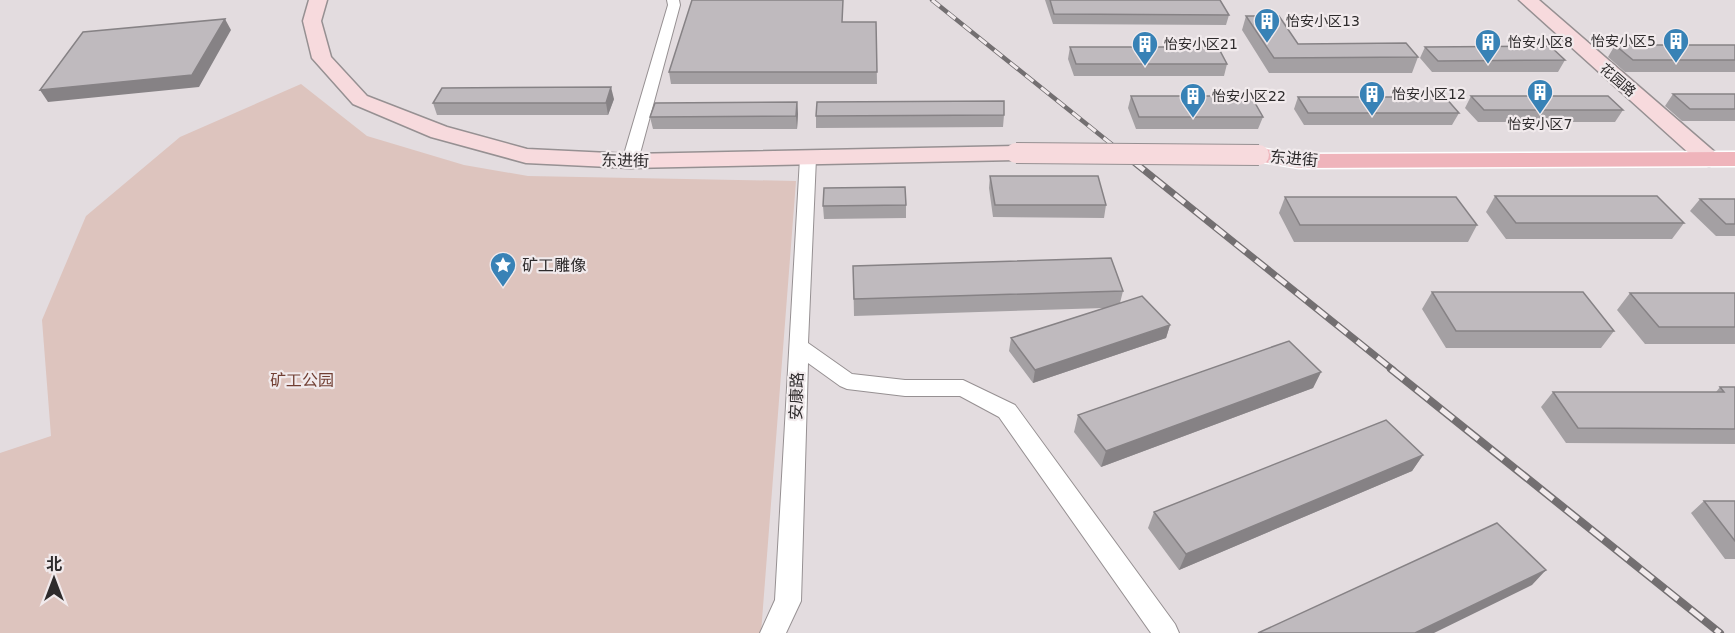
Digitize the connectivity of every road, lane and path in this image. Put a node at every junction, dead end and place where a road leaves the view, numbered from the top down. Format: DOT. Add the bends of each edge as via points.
graph roads {
  1 [pos="318,0"];
  2 [pos="673,0"];
  3 [pos="1527,0"];
  4 [pos="1735,146"];
  5 [pos="1702,153"];
  6 [pos="1259,154"];
  7 [pos="808,158"];
  8 [pos="1735,159"];
  9 [pos="630,161"];
  10 [pos="798,346"];
  11 [pos="772,632"];
  12 [pos="1166,633"];
  1 -- 9 [label="main road, 东进街" via="312,21 322,58 360,100 439,132 526,156"];
  2 -- 9 [label="street"];
  3 -- 5 [label="main road, 花园路"];
  4 -- 5 [label="main road, 东进街"];
  5 -- 6 [label="main road, 东进街" via="1299,161"];
  5 -- 8 [label="main road, 东进街"];
  6 -- 7 [label="main road, 东进街, bridge" via="1016,153"];
  7 -- 9 [label="main road, 东进街"];
  7 -- 10 [label="street, 安康路"];
  10 -- 11 [label="street, 安康路" via="788,601"];
  10 -- 12 [label="street" via="847,381 905,388 963,388 1007,411"];
}
